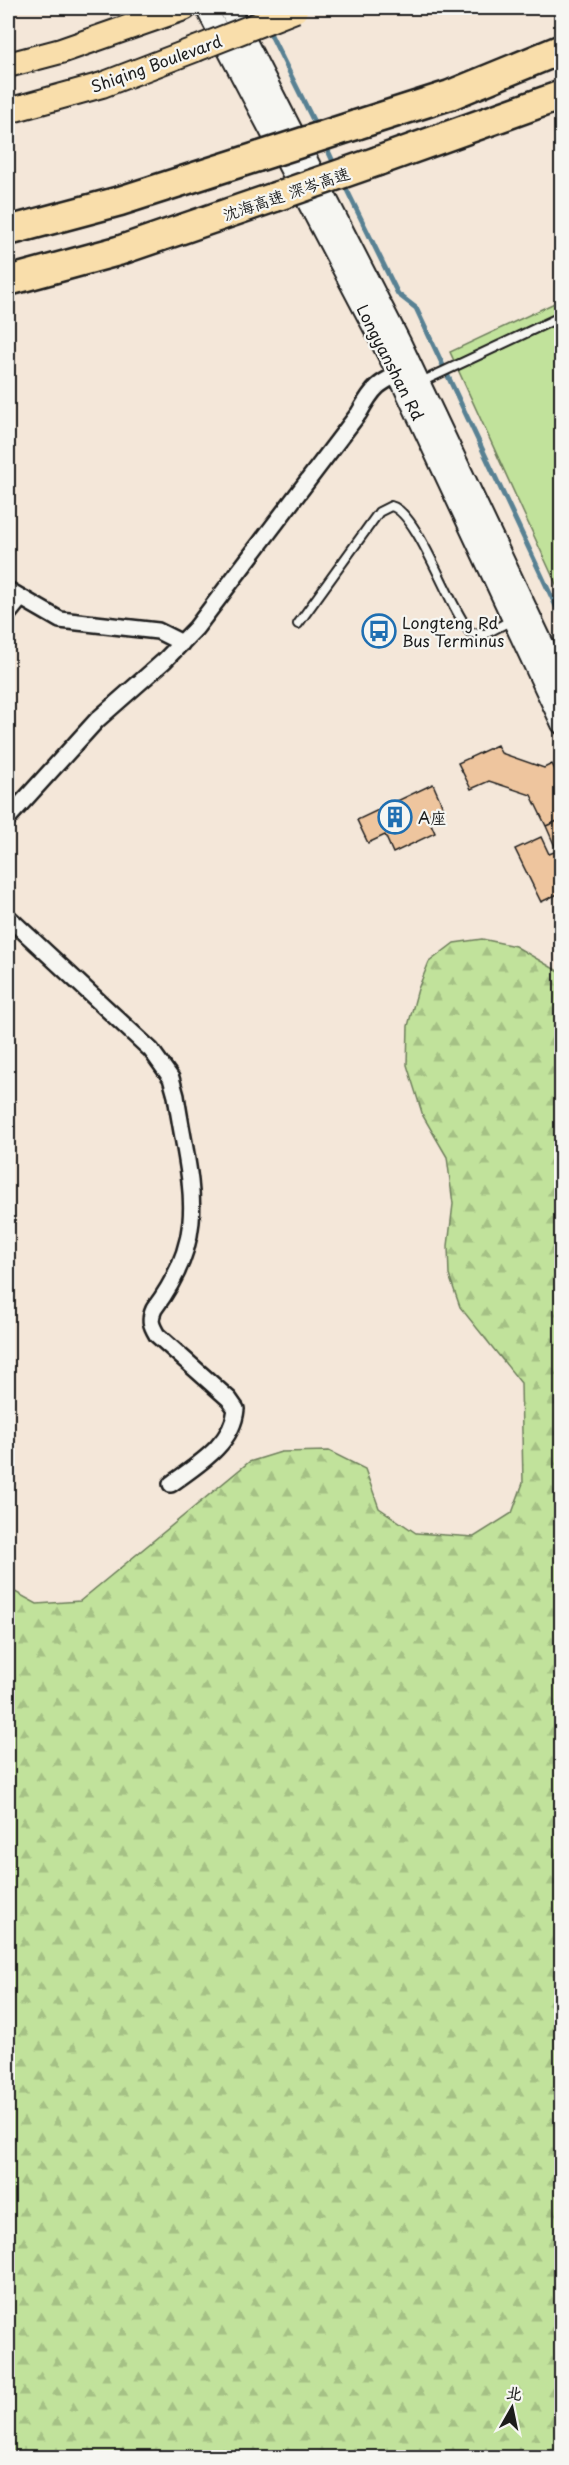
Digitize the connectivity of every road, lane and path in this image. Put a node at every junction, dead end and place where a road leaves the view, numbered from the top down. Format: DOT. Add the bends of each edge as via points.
graph roads {
  1 [pos="206,8"];
  2 [pos="229,8"];
  3 [pos="180,9"];
  4 [pos="298,9"];
  5 [pos="561,49"];
  6 [pos="8,65"];
  7 [pos="561,96"];
  8 [pos="8,111"];
  9 [pos="8,231"];
  10 [pos="8,281"];
  11 [pos="561,316"];
  12 [pos="409,378"];
  13 [pos="8,590"];
  14 [pos="21,598"];
  15 [pos="8,614"];
  16 [pos="520,615"];
  17 [pos="298,624"];
  18 [pos="182,643"];
  19 [pos="557,682"];
  20 [pos="561,724"];
  21 [pos="8,818"];
  22 [pos="8,917"];
  23 [pos="171,1484"];
  1 -- 12 [label="street, Longyanshan Rd"];
  2 -- 12 [label="street, Longyanshan Rd"];
  3 -- 6 [label="main road" via="62,51"];
  4 -- 8 [label="main road, Shiqing Boulevard, bridge" via="102,85"];
  5 -- 9 [label="highway, bridge" via="450,95 120,201"];
  7 -- 10 [label="highway, 沈海高速 深岑高速, bridge" via="118,251"];
  11 -- 12 [label="lane" via="441,374"];
  12 -- 16 [label="street, Longyanshan Rd"];
  12 -- 18 [label="street" via="372,389 352,423"];
  13 -- 14 [label="street"];
  14 -- 15 [label="street"];
  14 -- 18 [label="street" via="60,620 158,631"];
  16 -- 17 [label="lane" via="485,634 471,633 465,628 434,564 404,515 391,506 379,512"];
  16 -- 19 [label="street, Longyanshan Rd"];
  18 -- 21 [label="street" via="97,720"];
  19 -- 20 [label="street, Longyanshan Rd"];
  22 -- 23 [label="street" via="151,1050 171,1078 192,1225 183,1262 154,1309 151,1325 236,1409 230,1431 219,1445"];
}
